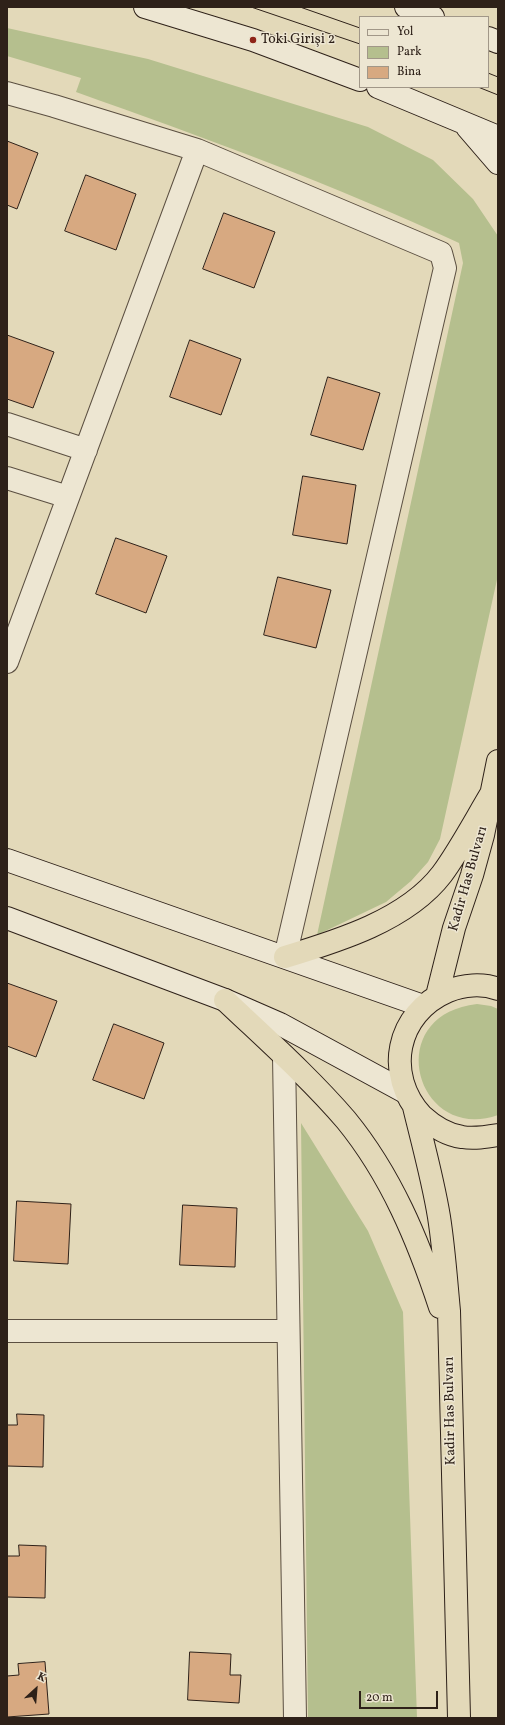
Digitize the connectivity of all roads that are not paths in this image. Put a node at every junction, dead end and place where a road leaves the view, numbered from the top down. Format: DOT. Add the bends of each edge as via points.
graph roads {
  1 [pos="145,7"];
  2 [pos="406,7"];
  3 [pos="429,16"];
  4 [pos="359,80"];
  5 [pos="380,88"];
  6 [pos="7,93"];
  7 [pos="464,124"];
  8 [pos="498,137"];
  9 [pos="198,150"];
  10 [pos="498,163"];
  11 [pos="7,424"];
  12 [pos="86,450"];
  13 [pos="7,478"];
  14 [pos="68,497"];
  15 [pos="7,662"];
  16 [pos="498,761"];
  17 [pos="492,794"];
  18 [pos="7,860"];
  19 [pos="7,918"];
  20 [pos="285,957"];
  21 [pos="498,989"];
  22 [pos="225,1000"];
  23 [pos="430,1001"];
  24 [pos="284,1056"];
  25 [pos="410,1100"];
  26 [pos="498,1135"];
  27 [pos="288,1330"];
  28 [pos="7,1331"];
  29 [pos="450,1345"];
  30 [pos="295,1718"];
  31 [pos="459,1718"];
  1 -- 4 [label="street" via="254,40"];
  2 -- 3 [label="street"];
  5 -- 7 [label="street"];
  6 -- 9 [label="street"];
  7 -- 8 [label="street"];
  7 -- 10 [label="street"];
  9 -- 12 [label="street"];
  9 -- 20 [label="street" via="442,253 445,268"];
  11 -- 12 [label="street"];
  12 -- 14 [label="street"];
  13 -- 14 [label="street"];
  14 -- 15 [label="street"];
  16 -- 17 [label="highway, Kadir Has Bulvarı"];
  17 -- 20 [label="highway" via="441,875 422,894 400,910 360,932"];
  17 -- 23 [label="highway, Kadir Has Bulvarı" via="472,875"];
  18 -- 20 [label="street"];
  19 -- 22 [label="street"];
  20 -- 23 [label="street"];
  21 -- 23 [label="highway" via="474,985 454,988"];
  22 -- 24 [label="highway"];
  22 -- 25 [label="street" via="280,1024"];
  23 -- 25 [label="highway, Kadir Has Bulvarı" via="411,1020 403,1037 399,1055 400,1074"];
  24 -- 27 [label="street"];
  24 -- 29 [label="highway" via="346,1121 386,1179 403,1210 424,1259"];
  25 -- 26 [label="highway" via="427,1121 443,1131 480,1138"];
  25 -- 29 [label="highway, Kadir Has Bulvarı" via="430,1172 439,1217 446,1269"];
  27 -- 28 [label="street"];
  27 -- 30 [label="street"];
  29 -- 31 [label="highway, Kadir Has Bulvarı"];
}
